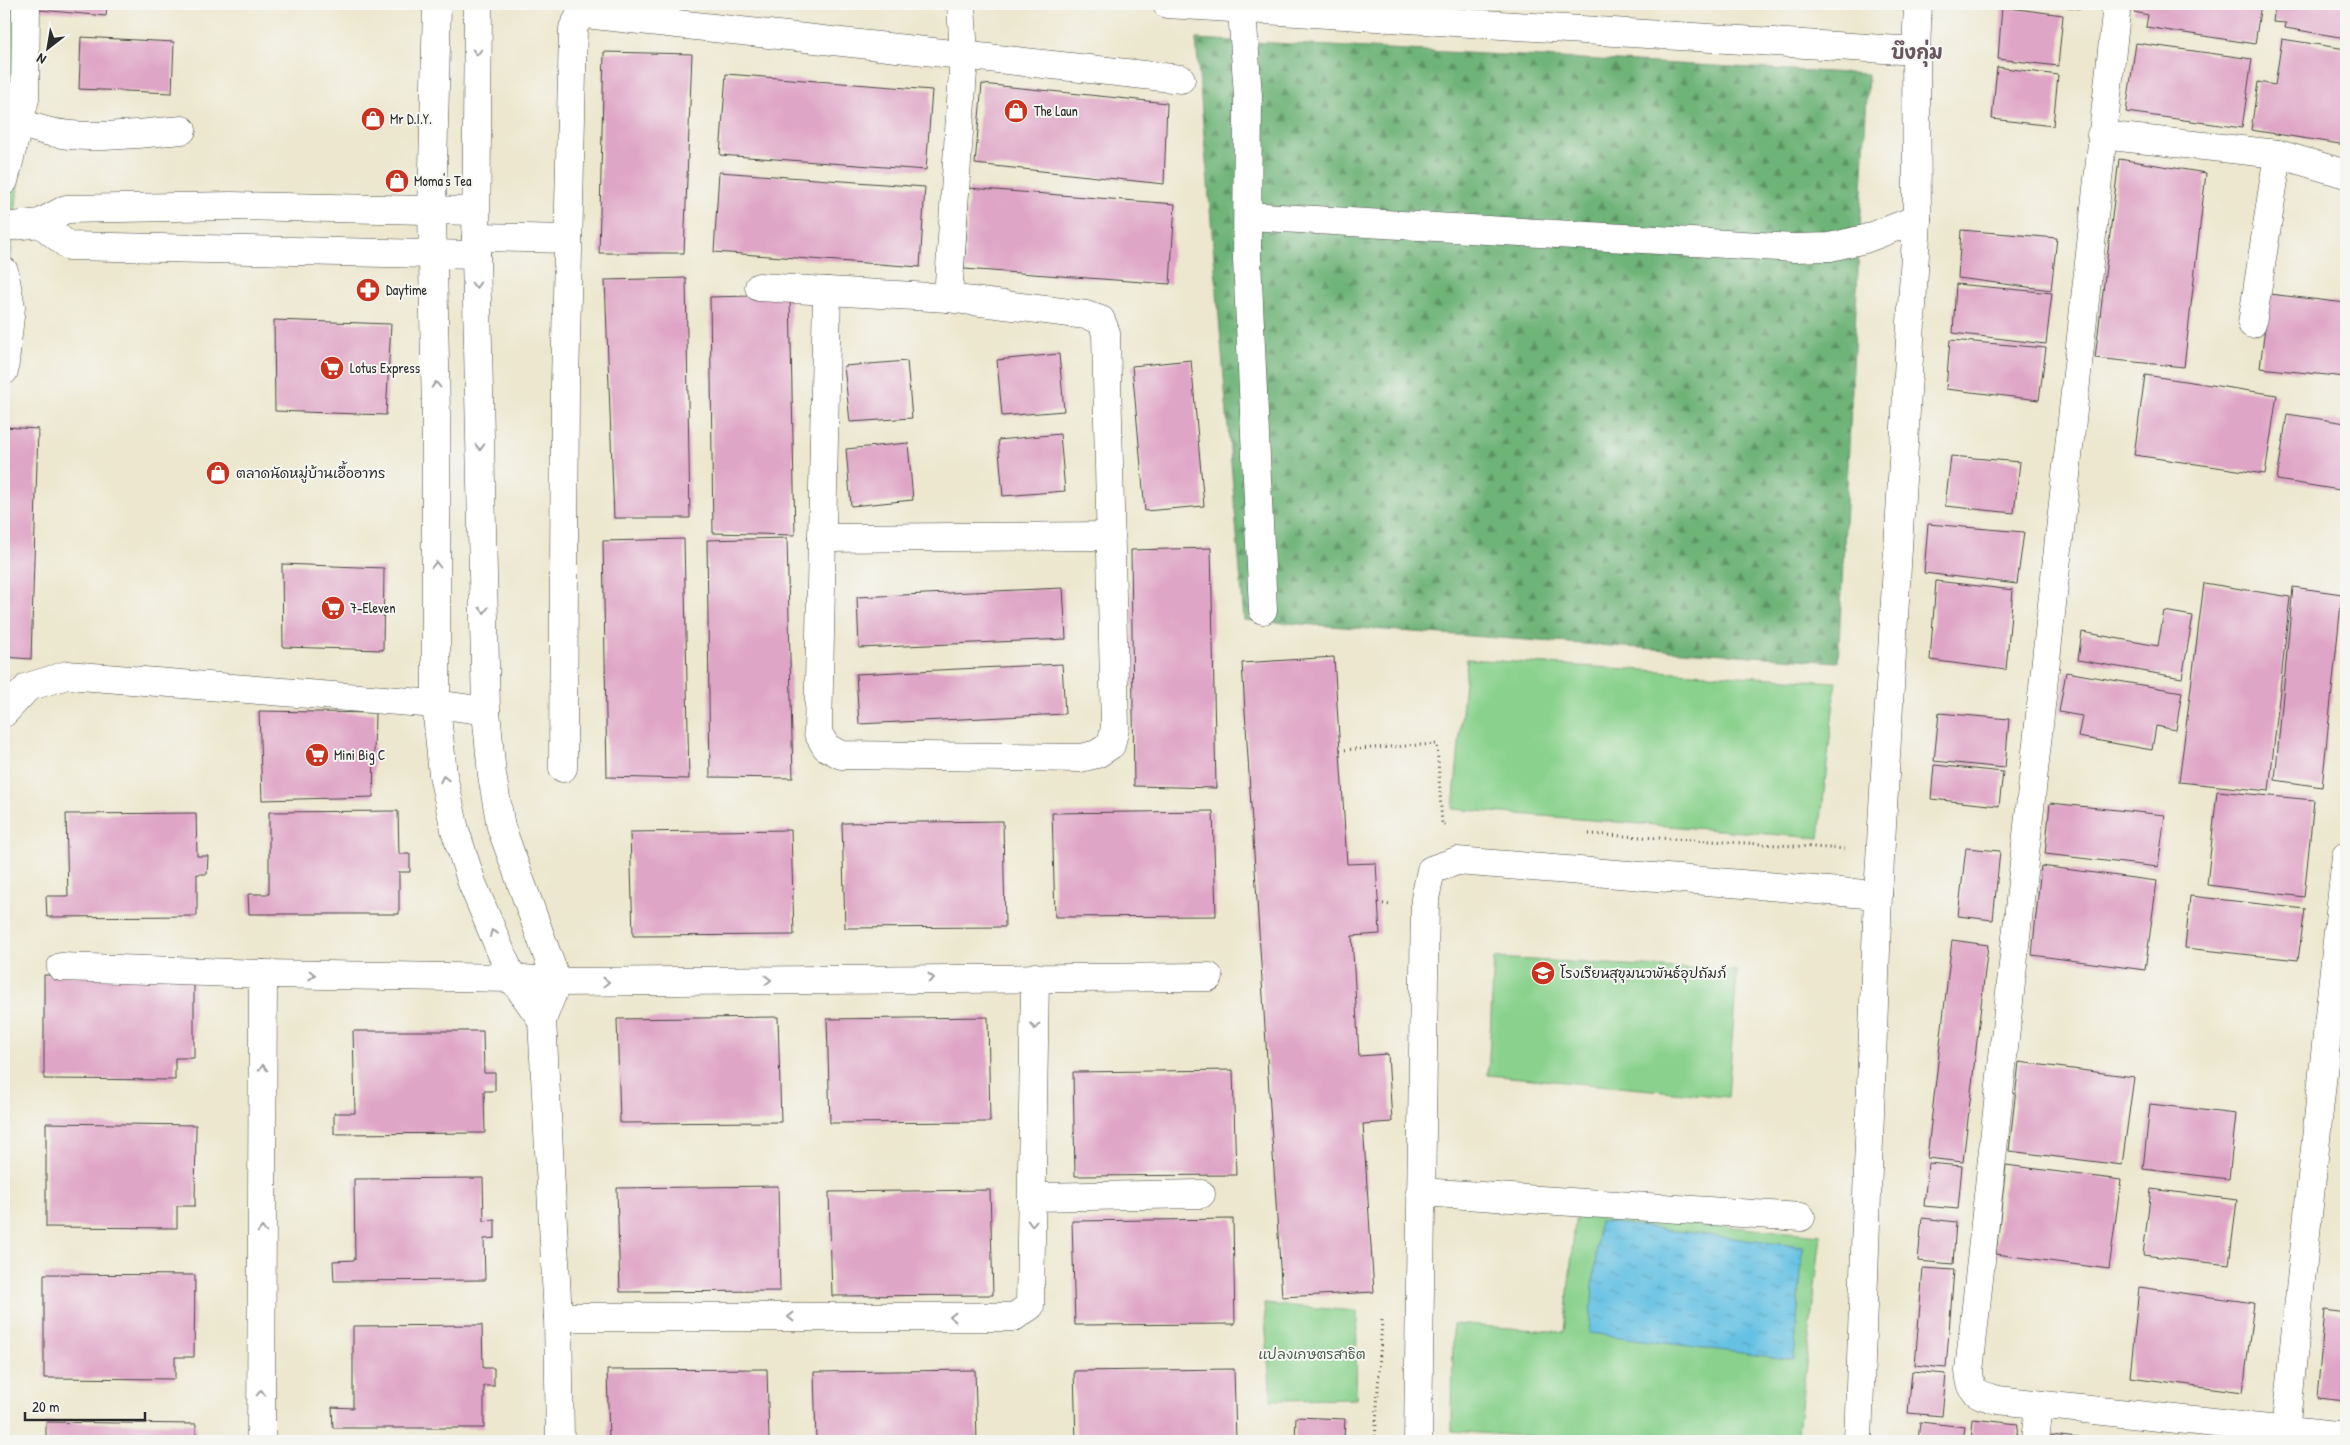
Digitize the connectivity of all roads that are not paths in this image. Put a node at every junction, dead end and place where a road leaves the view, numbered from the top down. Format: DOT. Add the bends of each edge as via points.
graph roads {
  1 [pos="26,4"];
  2 [pos="438,4"];
  3 [pos="478,4"];
  4 [pos="961,4"];
  5 [pos="1168,4"];
  6 [pos="1918,4"];
  7 [pos="2117,4"];
  8 [pos="1242,10"];
  9 [pos="1916,51"];
  10 [pos="964,56"];
  11 [pos="1181,79"];
  12 [pos="20,122"];
  13 [pos="182,130"];
  14 [pos="2101,135"];
  15 [pos="2278,154"];
  16 [pos="2346,174"];
  17 [pos="4,181"];
  18 [pos="231,206"];
  19 [pos="432,210"];
  20 [pos="1248,216"];
  21 [pos="1917,219"];
  22 [pos="40,223"];
  23 [pos="4,227"];
  24 [pos="475,234"];
  25 [pos="568,238"];
  26 [pos="228,248"];
  27 [pos="434,254"];
  28 [pos="4,271"];
  29 [pos="759,287"];
  30 [pos="827,291"];
  31 [pos="948,298"];
  32 [pos="2252,324"];
  33 [pos="4,362"];
  34 [pos="436,414"];
  35 [pos="479,414"];
  36 [pos="1111,536"];
  37 [pos="822,538"];
  38 [pos="1263,610"];
  39 [pos="436,704"];
  40 [pos="486,711"];
  41 [pos="4,713"];
  42 [pos="563,768"];
  43 [pos="2346,856"];
  44 [pos="1878,895"];
  45 [pos="61,967"];
  46 [pos="263,974"];
  47 [pos="1035,977"];
  48 [pos="1209,977"];
  49 [pos="512,978"];
  50 [pos="557,982"];
  51 [pos="542,1020"];
  52 [pos="1420,1192"];
  53 [pos="1201,1194"];
  54 [pos="1032,1197"];
  55 [pos="1801,1217"];
  56 [pos="558,1317"];
  57 [pos="2039,1405"];
  58 [pos="2284,1436"];
  59 [pos="2346,1437"];
  60 [pos="261,1441"];
  61 [pos="560,1441"];
  62 [pos="1418,1441"];
  63 [pos="1858,1441"];
  64 [pos="2035,1441"];
  1 -- 12 [label="street" via="24,99"];
  2 -- 19 [label="street"];
  3 -- 24 [label="street, one-way"];
  4 -- 10 [label="street"];
  5 -- 8 [label="street"];
  6 -- 9 [label="street"];
  7 -- 14 [label="street"];
  8 -- 9 [label="street"];
  8 -- 20 [label="street" via="1248,96"];
  9 -- 21 [label="street"];
  10 -- 11 [label="street"];
  10 -- 25 [label="street" via="585,14 573,28"];
  10 -- 31 [label="street"];
  12 -- 13 [label="street" via="60,134 107,136"];
  12 -- 17 [label="street"];
  14 -- 15 [label="street"];
  14 -- 57 [label="street" via="1969,1371 1970,1386 1976,1394"];
  15 -- 16 [label="street"];
  15 -- 32 [label="street"];
  18 -- 19 [label="street"];
  18 -- 22 [label="street" via="66,209"];
  18 -- 26 [label="street"];
  19 -- 24 [label="street"];
  19 -- 27 [label="street"];
  20 -- 21 [label="street" via="1794,248 1830,247 1865,240"];
  20 -- 38 [label="street" via="1247,259"];
  21 -- 44 [label="street"];
  22 -- 23 [label="street"];
  22 -- 26 [label="street" via="69,246"];
  24 -- 25 [label="street"];
  24 -- 27 [label="street"];
  24 -- 35 [label="street, one-way"];
  25 -- 42 [label="street"];
  26 -- 27 [label="street"];
  34 -- 27 [label="street, one-way"];
  28 -- 33 [label="street" via="11,307"];
  29 -- 30 [label="street"];
  30 -- 31 [label="street"];
  30 -- 37 [label="street"];
  31 -- 36 [label="street" via="1086,315 1101,320 1106,333"];
  34 -- 35 [label="street"];
  39 -- 34 [label="street, one-way"];
  35 -- 40 [label="street, one-way"];
  36 -- 37 [label="street"];
  36 -- 37 [label="street" via="1115,728 1111,745 1097,754 1081,758 841,755 826,747 818,733"];
  39 -- 40 [label="street"];
  39 -- 41 [label="street" via="67,675 28,687"];
  49 -- 39 [label="street, one-way" via="472,883 455,830 443,775"];
  40 -- 50 [label="street" via="501,827"];
  43 -- 58 [label="street"];
  44 -- 52 [label="street" via="1457,861 1431,870 1425,899"];
  44 -- 63 [label="street"];
  45 -- 46 [label="street"];
  46 -- 49 [label="street, one-way"];
  60 -- 46 [label="street, one-way"];
  47 -- 48 [label="street"];
  50 -- 47 [label="street, one-way"];
  47 -- 54 [label="street, one-way"];
  49 -- 50 [label="street"];
  49 -- 51 [label="street"];
  50 -- 51 [label="street"];
  51 -- 56 [label="street"];
  52 -- 55 [label="street"];
  52 -- 62 [label="street"];
  53 -- 54 [label="street"];
  54 -- 56 [label="street, one-way" via="1030,1306 1014,1316"];
  56 -- 61 [label="street"];
  57 -- 58 [label="street"];
  57 -- 64 [label="street"];
  58 -- 59 [label="street"];
}
